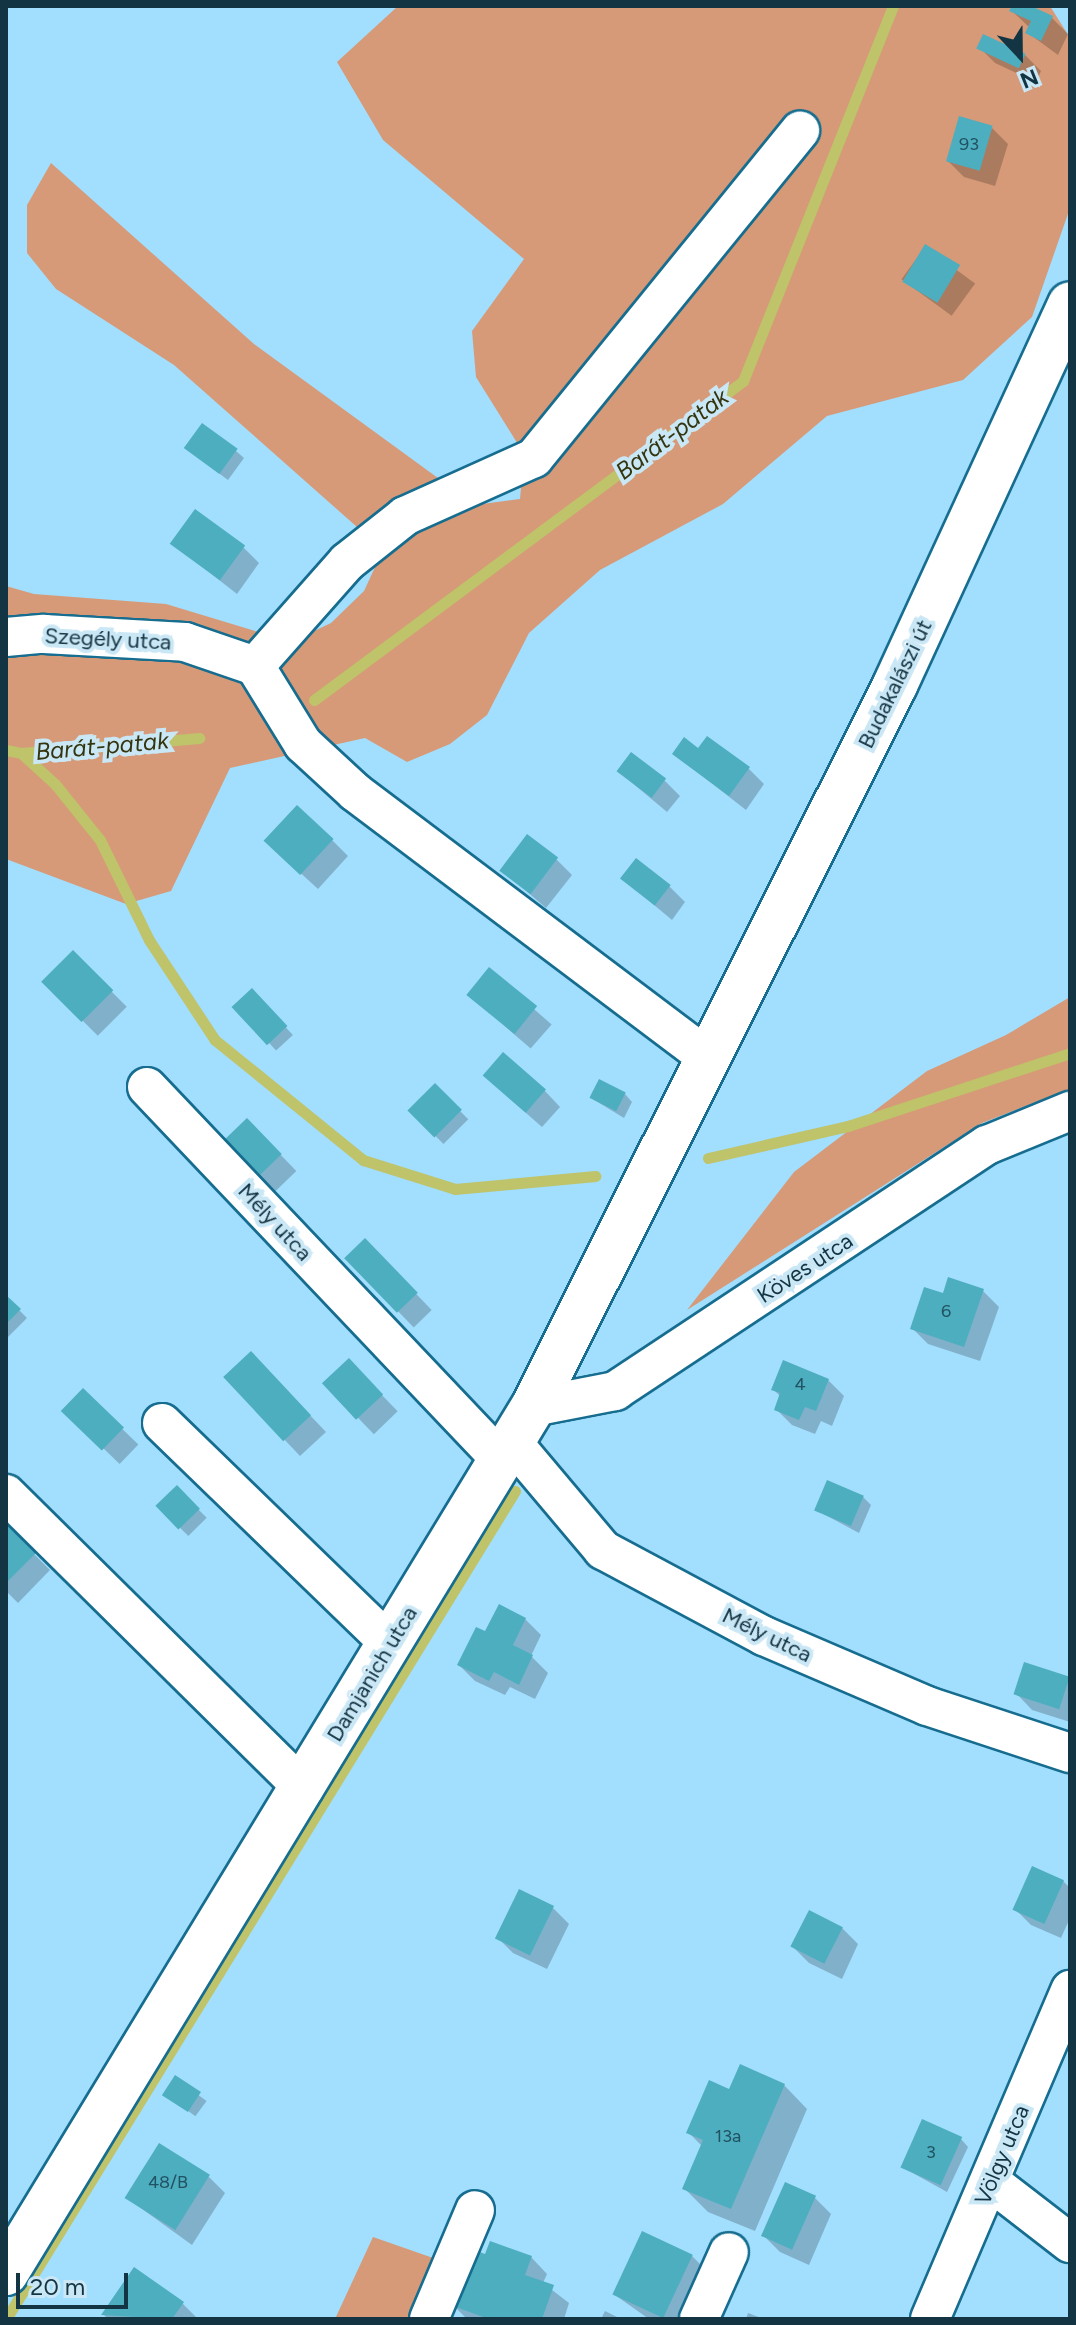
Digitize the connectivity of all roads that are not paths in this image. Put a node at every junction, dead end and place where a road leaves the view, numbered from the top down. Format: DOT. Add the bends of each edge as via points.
graph roads {
  1 [pos="800,131"];
  2 [pos="1070,304"];
  3 [pos="6,637"];
  4 [pos="255,666"];
  5 [pos="708,1058"];
  6 [pos="147,1087"];
  7 [pos="1070,1111"];
  8 [pos="162,1423"];
  9 [pos="516,1437"];
  10 [pos="6,1494"];
  11 [pos="390,1644"];
  12 [pos="1070,1753"];
  13 [pos="304,1789"];
  14 [pos="1070,1990"];
  15 [pos="991,2182"];
  16 [pos="475,2210"];
  17 [pos="1070,2243"];
  18 [pos="729,2252"];
  19 [pos="6,2273"];
  20 [pos="429,2319"];
  21 [pos="699,2319"];
  22 [pos="930,2319"];
  1 -- 4 [label="street" via="534,458 405,516 347,562"];
  2 -- 5 [label="main road, Budakalászi út" via="895,685"];
  3 -- 4 [label="street, Szegély utca" via="44,634 185,642"];
  4 -- 5 [label="street" via="303,744 355,792"];
  5 -- 9 [label="main road, Damjanich utca"];
  6 -- 9 [label="street, Mély utca"];
  7 -- 9 [label="street, Köves utca" via="987,1145 615,1391"];
  8 -- 11 [label="street"];
  9 -- 11 [label="main road, Damjanich utca"];
  9 -- 12 [label="street, Mély utca" via="603,1550 777,1642 927,1706"];
  10 -- 13 [label="street"];
  11 -- 13 [label="main road, Damjanich utca"];
  13 -- 19 [label="main road, Damjanich utca"];
  14 -- 15 [label="street, Völgy utca"];
  15 -- 17 [label="street"];
  15 -- 22 [label="street, Völgy utca"];
  16 -- 20 [label="street"];
  18 -- 21 [label="street"];
}
